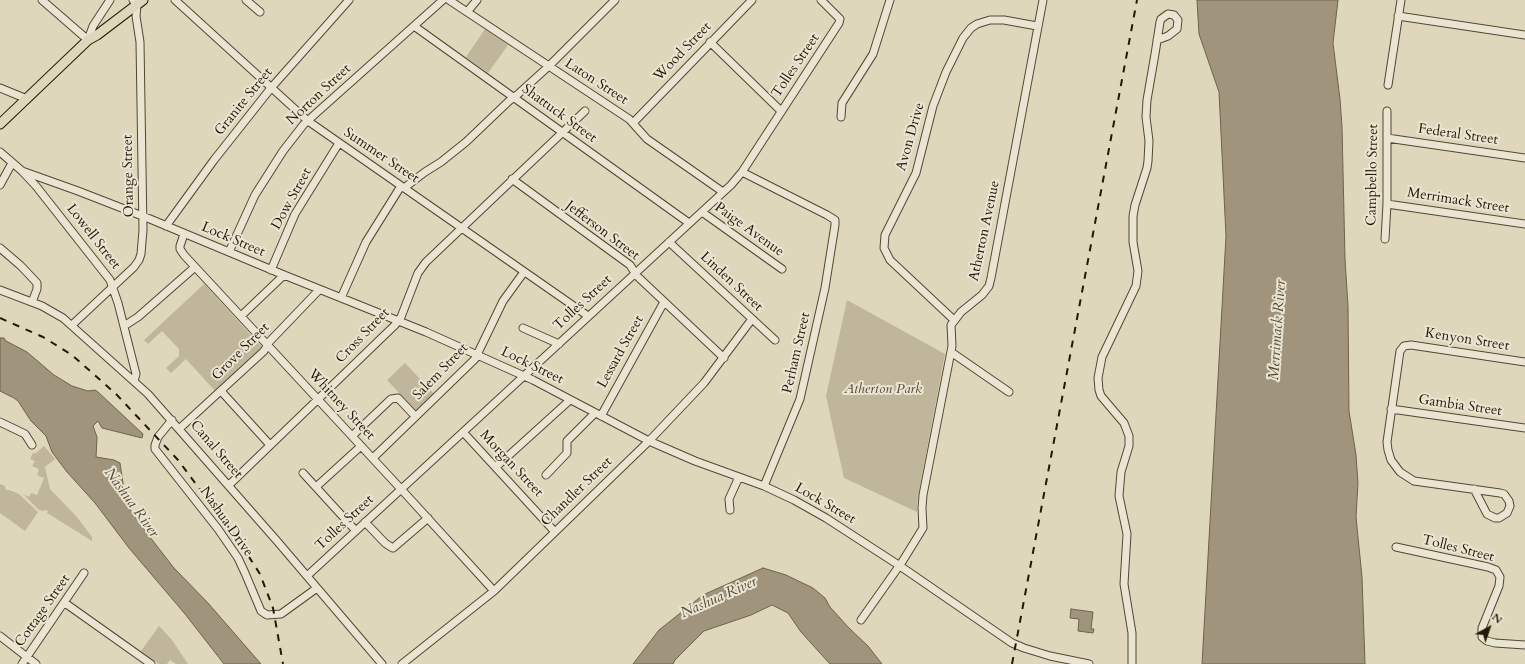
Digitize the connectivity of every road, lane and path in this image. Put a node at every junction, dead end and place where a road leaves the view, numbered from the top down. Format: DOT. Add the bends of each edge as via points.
graph roads {
  1 [pos="42,0"];
  2 [pos="110,0"];
  3 [pos="175,0"];
  4 [pos="246,0"];
  5 [pos="349,0"];
  6 [pos="443,0"];
  7 [pos="450,0"];
  8 [pos="477,0"];
  9 [pos="615,0"];
  10 [pos="752,0"];
  11 [pos="821,0"];
  12 [pos="890,0"];
  13 [pos="1043,0"];
  14 [pos="1401,0"];
  15 [pos="138,2"];
  16 [pos="260,12"];
  17 [pos="467,12"];
  18 [pos="1398,16"];
  19 [pos="414,26"];
  20 [pos="1037,26"];
  21 [pos="1525,35"];
  22 [pos="88,40"];
  23 [pos="1157,40"];
  24 [pos="710,42"];
  25 [pos="549,66"];
  26 [pos="1388,85"];
  27 [pos="0,88"];
  28 [pos="271,88"];
  29 [pos="513,98"];
  30 [pos="27,99"];
  31 [pos="585,110"];
  32 [pos="781,111"];
  33 [pos="1387,111"];
  34 [pos="841,117"];
  35 [pos="308,121"];
  36 [pos="634,123"];
  37 [pos="0,124"];
  38 [pos="562,132"];
  39 [pos="1387,138"];
  40 [pos="339,143"];
  41 [pos="0,152"];
  42 [pos="1525,158"];
  43 [pos="12,163"];
  44 [pos="22,171"];
  45 [pos="742,172"];
  46 [pos="512,179"];
  47 [pos="0,185"];
  48 [pos="403,187"];
  49 [pos="723,192"];
  50 [pos="1387,204"];
  51 [pos="702,212"];
  52 [pos="142,216"];
  53 [pos="689,224"];
  54 [pos="1525,224"];
  55 [pos="166,226"];
  56 [pos="462,227"];
  57 [pos="184,234"];
  58 [pos="1385,239"];
  59 [pos="669,242"];
  60 [pos="0,248"];
  61 [pos="229,252"];
  62 [pos="195,267"];
  63 [pos="782,269"];
  64 [pos="271,270"];
  65 [pos="524,272"];
  66 [pos="635,272"];
  67 [pos="284,276"];
  68 [pos="113,285"];
  69 [pos="0,290"];
  70 [pos="319,290"];
  71 [pos="341,298"];
  72 [pos="32,302"];
  73 [pos="664,302"];
  74 [pos="241,316"];
  75 [pos="588,316"];
  76 [pos="752,319"];
  77 [pos="398,320"];
  78 [pos="954,320"];
  79 [pos="72,325"];
  80 [pos="124,326"];
  81 [pos="523,328"];
  82 [pos="775,340"];
  83 [pos="559,344"];
  84 [pos="267,345"];
  85 [pos="950,352"];
  86 [pos="478,355"];
  87 [pos="724,358"];
  88 [pos="1525,362"];
  89 [pos="524,376"];
  90 [pos="134,380"];
  91 [pos="221,391"];
  92 [pos="1009,392"];
  93 [pos="318,400"];
  94 [pos="570,400"];
  95 [pos="1392,409"];
  96 [pos="598,414"];
  97 [pos="415,416"];
  98 [pos="172,420"];
  99 [pos="0,422"];
  100 [pos="1525,428"];
  101 [pos="179,429"];
  102 [pos="463,432"];
  103 [pos="352,436"];
  104 [pos="648,441"];
  105 [pos="32,445"];
  106 [pos="270,445"];
  107 [pos="361,446"];
  108 [pos="372,458"];
  109 [pos="496,467"];
  110 [pos="303,474"];
  111 [pos="546,475"];
  112 [pos="739,477"];
  113 [pos="228,485"];
  114 [pos="764,486"];
  115 [pos="316,487"];
  116 [pos="401,488"];
  117 [pos="1474,489"];
  118 [pos="730,510"];
  119 [pos="428,518"];
  120 [pos="366,522"];
  121 [pos="356,531"];
  122 [pos="555,532"];
  123 [pos="1396,547"];
  124 [pos="900,566"];
  125 [pos="84,573"];
  126 [pos="307,576"];
  127 [pos="317,588"];
  128 [pos="494,591"];
  129 [pos="65,603"];
  130 [pos="861,620"];
  131 [pos="0,636"];
  132 [pos="1525,645"];
  133 [pos="27,657"];
  134 [pos="22,664"];
  135 [pos="36,664"];
  136 [pos="151,664"];
  137 [pos="382,664"];
  138 [pos="402,664"];
  139 [pos="1089,664"];
  140 [pos="1132,664"];
  1 -- 22 [label="street"];
  2 -- 22 [label="street" via="93,26"];
  3 -- 28 [label="street, Summer Street"];
  4 -- 16 [label="street"];
  5 -- 28 [label="street, Granite Street"];
  6 -- 19 [label="street, Norton Street"];
  7 -- 17 [label="street, Laton Street"];
  8 -- 17 [label="street"];
  9 -- 25 [label="street"];
  10 -- 24 [label="street, Wood Street"];
  11 -- 32 [label="street, Tolles Street" via="840,19"];
  12 -- 34 [label="street" via="873,54 842,103"];
  13 -- 20 [label="street, Atherton Avenue"];
  14 -- 18 [label="street"];
  15 -- 22 [label="main road" via="97,36"];
  15 -- 52 [label="street, Orange Street" via="136,16 140,42"];
  17 -- 25 [label="street, Laton Street"];
  18 -- 21 [label="street"];
  18 -- 26 [label="street"];
  19 -- 29 [label="street, Shattuck Street"];
  19 -- 35 [label="street, Norton Street"];
  20 -- 78 [label="street, Atherton Avenue" via="989,286 982,296"];
  20 -- 78 [label="street, Avon Drive" via="990,20 971,28 963,38 933,106 916,172 885,235 884,248 890,260"];
  22 -- 30 [label="main road"];
  23 -- 140 [label="street" via="1147,100 1148,161 1133,216 1137,276 1132,295 1102,357 1098,378 1101,396 1119,417 1129,436 1119,490 1127,534 1124,584 1132,633"];
  24 -- 32 [label="street"];
  24 -- 36 [label="street, Wood Street"];
  25 -- 29 [label="street"];
  25 -- 36 [label="street, Laton Street"];
  27 -- 30 [label="street"];
  28 -- 35 [label="street, Summer Street"];
  28 -- 55 [label="street, Granite Street"];
  29 -- 38 [label="street, Shattuck Street"];
  29 -- 48 [label="street" via="451,155"];
  30 -- 37 [label="main road"];
  31 -- 38 [label="street, Cross Street"];
  32 -- 45 [label="street, Tolles Street"];
  33 -- 39 [label="street, Campbello Street"];
  35 -- 40 [label="street, Summer Street"];
  35 -- 61 [label="street, Norton Street" via="283,151 255,195"];
  36 -- 49 [label="street, Laton Street" via="647,139"];
  38 -- 46 [label="street, Cross Street"];
  38 -- 53 [label="street, Shattuck Street"];
  39 -- 42 [label="street, Federal Street"];
  39 -- 50 [label="street, Campbello Street"];
  40 -- 48 [label="street, Summer Street"];
  40 -- 64 [label="street, Dow Street" via="295,214"];
  41 -- 43 [label="street, Lowell Street"];
  43 -- 44 [label="street, Lowell Street"];
  43 -- 47 [label="street"];
  44 -- 52 [label="street, Lock Street"];
  44 -- 68 [label="street, Lowell Street"];
  45 -- 49 [label="street, Tolles Street"];
  45 -- 114 [label="street, Perham Street" via="835,220 826,288 800,399"];
  46 -- 56 [label="street, Cross Street"];
  46 -- 66 [label="street, Jefferson Street" via="630,265"];
  48 -- 56 [label="street, Summer Street"];
  48 -- 71 [label="street" via="366,242"];
  49 -- 51 [label="street, Tolles Street"];
  50 -- 54 [label="street, Merrimack Street"];
  50 -- 58 [label="street, Campbello Street"];
  51 -- 53 [label="street, Tolles Street"];
  51 -- 63 [label="street, Paige Avenue"];
  52 -- 55 [label="street, Lock Street"];
  52 -- 68 [label="street, Orange Street" via="140,257 134,267"];
  53 -- 59 [label="street, Tolles Street"];
  55 -- 57 [label="street, Lock Street"];
  56 -- 65 [label="street, Summer Street"];
  56 -- 77 [label="street, Cross Street" via="422,267"];
  57 -- 61 [label="street, Lock Street"];
  57 -- 62 [label="street, Whitney Street" via="180,249"];
  59 -- 66 [label="street, Tolles Street"];
  59 -- 76 [label="street, Linden Street"];
  60 -- 72 [label="street" via="37,283"];
  61 -- 64 [label="street, Lock Street"];
  62 -- 74 [label="street, Whitney Street"];
  62 -- 80 [label="street"];
  64 -- 67 [label="street, Lock Street"];
  65 -- 75 [label="street, Summer Street"];
  65 -- 86 [label="street, Salem Street" via="504,301"];
  66 -- 73 [label="street, Jefferson Street"];
  66 -- 75 [label="street, Tolles Street"];
  67 -- 70 [label="street, Lock Street"];
  67 -- 74 [label="street"];
  68 -- 79 [label="street, Orange Street"];
  68 -- 80 [label="street, Lowell Street"];
  69 -- 72 [label="street, Canal Street"];
  70 -- 71 [label="street, Lock Street"];
  70 -- 84 [label="street, Grove Street"];
  71 -- 77 [label="street, Lock Street"];
  72 -- 79 [label="street, Canal Street"];
  73 -- 87 [label="street, Jefferson Street"];
  73 -- 96 [label="street, Lessard Street"];
  74 -- 84 [label="street, Whitney Street"];
  75 -- 83 [label="street, Tolles Street"];
  76 -- 82 [label="street, Linden Street"];
  76 -- 87 [label="street, Chandler Street"];
  77 -- 86 [label="street, Lock Street"];
  77 -- 93 [label="street, Cross Street"];
  78 -- 85 [label="street" via="951,325"];
  79 -- 90 [label="street, Canal Street"];
  80 -- 90 [label="street, Lowell Street" via="136,374"];
  81 -- 83 [label="street"];
  83 -- 89 [label="street, Tolles Street"];
  84 -- 91 [label="street, Grove Street" via="264,351"];
  84 -- 93 [label="street, Whitney Street"];
  85 -- 92 [label="street"];
  85 -- 124 [label="street" via="923,495 923,528"];
  86 -- 89 [label="street, Lock Street"];
  86 -- 97 [label="street, Salem Street"];
  87 -- 104 [label="street, Chandler Street" via="704,383"];
  88 -- 95 [label="street, Kenyon Street" via="1411,344 1404,346 1400,351"];
  89 -- 94 [label="street, Lock Street"];
  89 -- 102 [label="street, Tolles Street"];
  90 -- 98 [label="street, Canal Street"];
  91 -- 101 [label="street, Grove Street"];
  91 -- 106 [label="street"];
  93 -- 103 [label="street, Whitney Street"];
  93 -- 106 [label="street, Cross Street"];
  94 -- 96 [label="street, Lock Street"];
  94 -- 109 [label="street"];
  95 -- 100 [label="street, Gambia Street"];
  95 -- 117 [label="street" via="1388,450 1391,460 1400,472 1414,481"];
  96 -- 104 [label="street, Lock Street"];
  96 -- 111 [label="street, Lessard Street" via="567,441 567,453"];
  97 -- 103 [label="street" via="398,398 391,399"];
  97 -- 108 [label="street, Salem Street"];
  98 -- 101 [label="street, Canal Street"];
  98 -- 127 [label="street, Nashua Drive" via="158,437 155,449 238,558 261,611 267,615 281,614"];
  99 -- 105 [label="street" via="25,434"];
  101 -- 113 [label="street, Canal Street"];
  102 -- 109 [label="street, Morgan Street"];
  102 -- 116 [label="street, Tolles Street"];
  103 -- 107 [label="street, Whitney Street"];
  104 -- 112 [label="street, Lock Street"];
  104 -- 122 [label="street, Chandler Street"];
  106 -- 113 [label="street, Cross Street"];
  107 -- 108 [label="street, Whitney Street"];
  107 -- 115 [label="street"];
  108 -- 116 [label="street, Whitney Street"];
  109 -- 122 [label="street, Morgan Street"];
  110 -- 115 [label="street"];
  112 -- 114 [label="street, Lock Street"];
  112 -- 118 [label="street" via="729,499"];
  113 -- 126 [label="street, Canal Street"];
  114 -- 124 [label="street, Lock Street" via="801,504"];
  115 -- 121 [label="street"];
  116 -- 119 [label="street, Whitney Street"];
  116 -- 120 [label="street, Tolles Street"];
  117 -- 117 [label="street" via="1487,514 1495,518 1507,513 1510,506 1504,494"];
  119 -- 120 [label="street" via="394,548 385,543"];
  119 -- 128 [label="street, Whitney Street"];
  120 -- 121 [label="street, Tolles Street"];
  121 -- 126 [label="street, Tolles Street"];
  122 -- 128 [label="street, Chandler Street"];
  123 -- 132 [label="street, Tolles Street" via="1496,570 1500,577 1499,586 1482,628 1482,637 1495,643"];
  124 -- 130 [label="street"];
  124 -- 139 [label="street, Lock Street" via="1012,643 1050,656"];
  125 -- 129 [label="street, Cottage Street"];
  126 -- 127 [label="street, Canal Street"];
  127 -- 137 [label="street, Canal Street"];
  128 -- 138 [label="street, Chandler Street"];
  129 -- 133 [label="street, Cottage Street"];
  129 -- 136 [label="street"];
  131 -- 133 [label="street"];
  133 -- 134 [label="street, Cottage Street"];
  133 -- 135 [label="street"];
}
